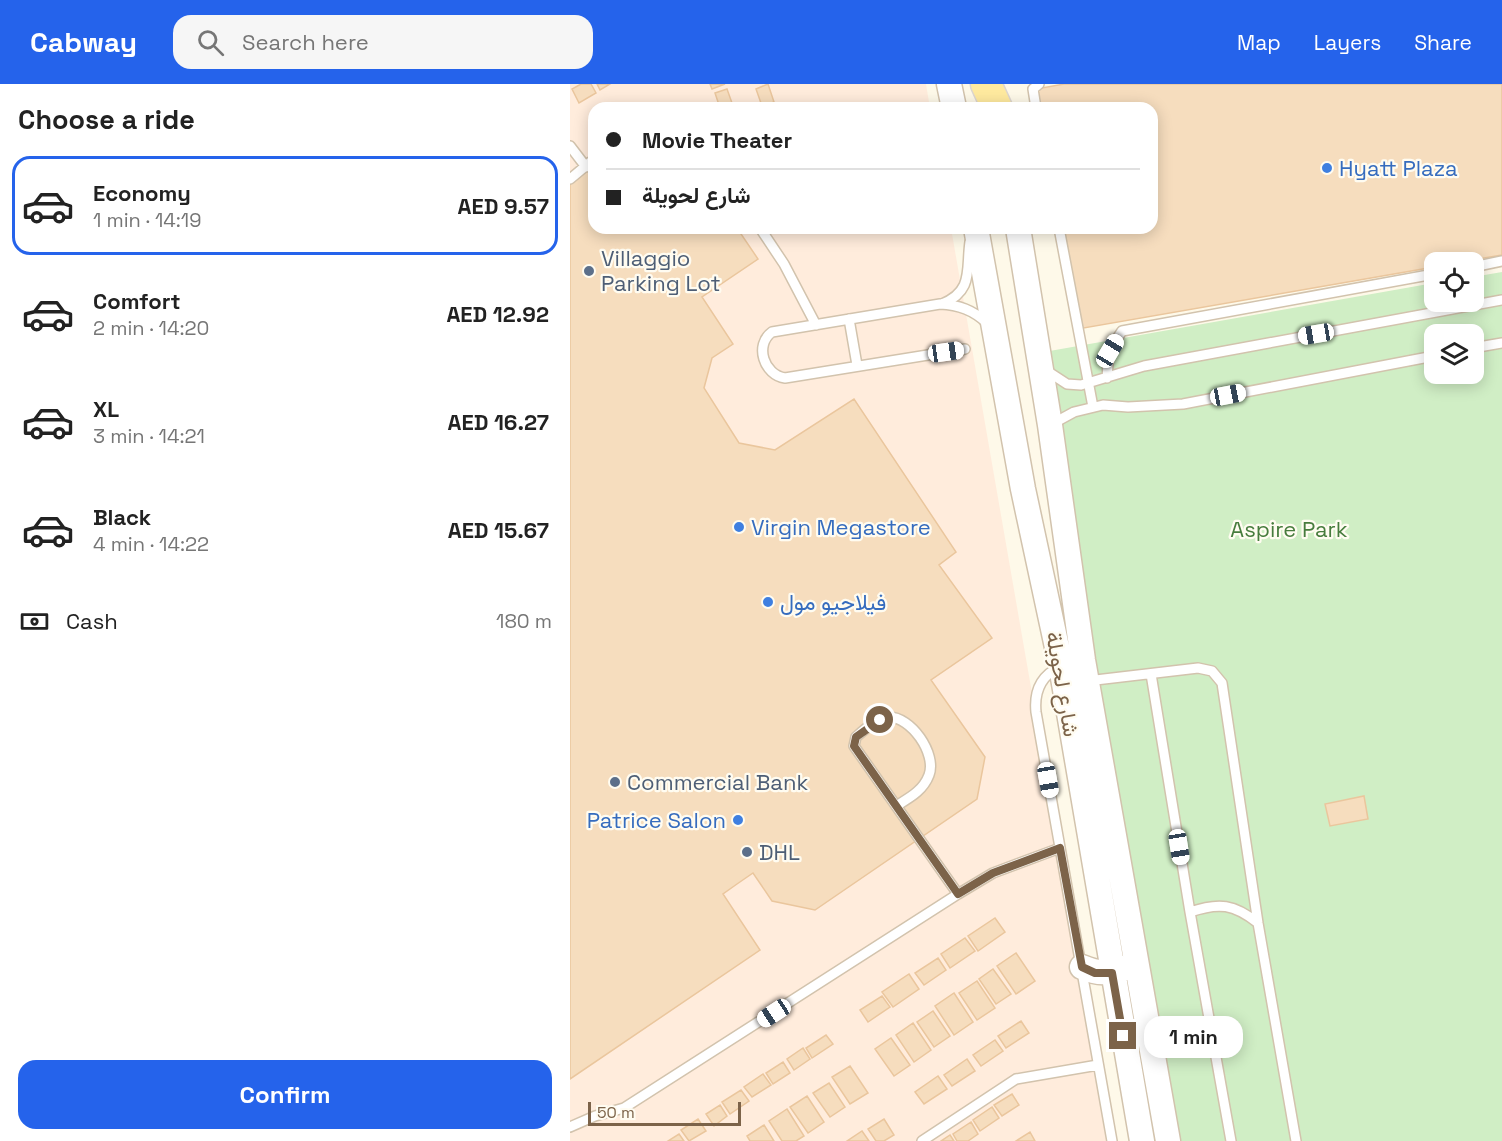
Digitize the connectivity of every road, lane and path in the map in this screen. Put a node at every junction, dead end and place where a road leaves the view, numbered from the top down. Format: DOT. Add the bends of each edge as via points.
graph roads {
  1 [pos="949,84"];
  2 [pos="986,84"];
  3 [pos="993,84"];
  4 [pos="1035,86"];
  5 [pos="953,102"];
  6 [pos="994,102"];
  7 [pos="996,102"];
  8 [pos="1036,102"];
  9 [pos="570,146"];
  10 [pos="586,167"];
  11 [pos="570,179"];
  12 [pos="764,234"];
  13 [pos="973,234"];
  14 [pos="976,234"];
  15 [pos="1019,234"];
  16 [pos="1060,234"];
  17 [pos="1502,261"];
  18 [pos="1484,265"];
  19 [pos="1424,276"];
  20 [pos="1502,300"];
  21 [pos="940,304"];
  22 [pos="849,319"];
  23 [pos="816,325"];
  24 [pos="996,333"];
  25 [pos="1502,343"];
  26 [pos="1484,346"];
  27 [pos="965,350"];
  28 [pos="1424,358"];
  29 [pos="857,365"];
  30 [pos="1040,366"];
  31 [pos="1107,378"];
  32 [pos="1089,384"];
  33 [pos="1093,407"];
  34 [pos="1050,425"];
  35 [pos="1058,484"];
  36 [pos="1023,489"];
  37 [pos="1061,666"];
  38 [pos="1151,674"];
  39 [pos="1086,681"];
  40 [pos="896,806"];
  41 [pos="1060,848"];
  42 [pos="958,894"];
  43 [pos="1190,912"];
  44 [pos="1258,923"];
  45 [pos="1137,963"];
  46 [pos="1082,967"];
  47 [pos="1112,973"];
  48 [pos="1098,1065"];
  49 [pos="570,1128"];
  50 [pos="922,1141"];
  51 [pos="1112,1141"];
  52 [pos="1142,1141"];
  53 [pos="1168,1141"];
  54 [pos="1231,1141"];
  55 [pos="1296,1141"];
  1 -- 5 [label="street"];
  2 -- 6 [label="main road"];
  3 -- 7 [label="street"];
  4 -- 8 [label="lane"];
  9 -- 10 [label="lane"];
  10 -- 11 [label="lane"];
  12 -- 23 [label="lane"];
  13 -- 21 [label="lane" via="964,286 950,301"];
  14 -- 24 [label="street, شارع لحويلة"];
  15 -- 30 [label="street, شارع لحويلة"];
  16 -- 32 [label="lane"];
  17 -- 18 [label="lane"];
  19 -- 31 [label="lane" via="1122,331 1110,351"];
  20 -- 31 [label="lane" via="1144,366"];
  21 -- 22 [label="lane"];
  21 -- 24 [label="lane" via="972,311"];
  22 -- 23 [label="lane"];
  22 -- 29 [label="lane"];
  23 -- 29 [label="lane" via="766,336 763,350 768,369 785,378"];
  24 -- 36 [label="street, شارع لحويلة"];
  25 -- 26 [label="lane"];
  27 -- 29 [label="lane"];
  28 -- 33 [label="lane" via="1183,404"];
  30 -- 32 [label="lane" via="1067,384"];
  30 -- 34 [label="street, شارع لحويلة"];
  31 -- 32 [label="lane"];
  32 -- 33 [label="lane"];
  33 -- 34 [label="lane"];
  34 -- 35 [label="street, شارع لحويلة"];
  35 -- 36 [label="street"];
  35 -- 39 [label="street, شارع لحويلة"];
  36 -- 37 [label="street, شارع لحويلة"];
  37 -- 41 [label="lane" via="1040,683 1035,702"];
  37 -- 47 [label="street, شارع لحويلة"];
  38 -- 39 [label="lane"];
  38 -- 43 [label="lane"];
  38 -- 44 [label="lane" via="1205,669 1222,683"];
  39 -- 45 [label="street, شارع لحويلة"];
  40 -- 40 [label="lane" via="854,746 860,733 885,717 913,728 930,761 930,772 919,791"];
  40 -- 42 [label="lane"];
  41 -- 42 [label="lane" via="993,873"];
  41 -- 46 [label="lane"];
  42 -- 49 [label="lane" via="624,1108"];
  43 -- 44 [label="lane" via="1207,906 1226,906"];
  43 -- 54 [label="lane"];
  44 -- 55 [label="lane"];
  45 -- 47 [label="street"];
  45 -- 53 [label="street, شارع لحويلة"];
  46 -- 47 [label="street" via="1095,973"];
  46 -- 48 [label="lane"];
  47 -- 52 [label="street, شارع لحويلة"];
  48 -- 50 [label="lane" via="1016,1079"];
  48 -- 51 [label="lane"];
}
